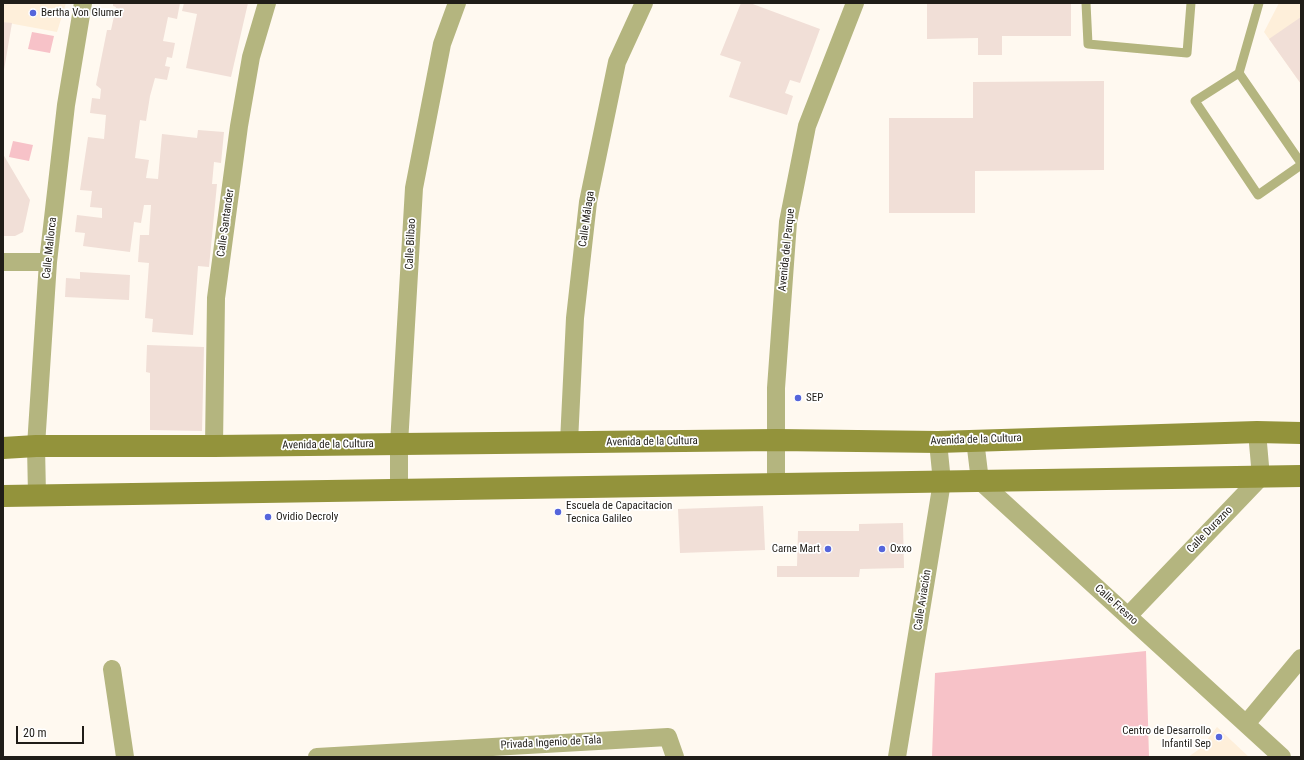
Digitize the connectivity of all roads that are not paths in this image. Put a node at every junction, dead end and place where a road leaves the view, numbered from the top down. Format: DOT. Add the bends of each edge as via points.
graph roads {
  1 [pos="83,3"];
  2 [pos="267,3"];
  3 [pos="457,3"];
  4 [pos="644,3"];
  5 [pos="855,3"];
  6 [pos="1086,3"];
  7 [pos="1191,3"];
  8 [pos="1259,3"];
  9 [pos="1239,73"];
  10 [pos="1301,164"];
  11 [pos="3,262"];
  12 [pos="48,262"];
  13 [pos="1257,432"];
  14 [pos="1301,433"];
  15 [pos="777,440"];
  16 [pos="975,440"];
  17 [pos="569,442"];
  18 [pos="938,442"];
  19 [pos="399,444"];
  20 [pos="36,446"];
  21 [pos="214,446"];
  22 [pos="3,448"];
  23 [pos="1301,476"];
  24 [pos="1261,477"];
  25 [pos="942,482"];
  26 [pos="980,482"];
  27 [pos="776,484"];
  28 [pos="399,489"];
  29 [pos="37,495"];
  30 [pos="3,496"];
  31 [pos="1128,616"];
  32 [pos="1301,658"];
  33 [pos="112,669"];
  34 [pos="1246,724"];
  35 [pos="125,757"];
  36 [pos="317,757"];
  37 [pos="674,757"];
  38 [pos="897,757"];
  39 [pos="1282,757"];
  1 -- 12 [label="street, Calle Mallorca" via="66,105"];
  2 -- 21 [label="street, Calle Santander" via="251,57 239,126 216,298"];
  3 -- 19 [label="street, Calle Bilbao" via="442,44 414,188"];
  4 -- 17 [label="street, Calle Málaga" via="617,62 588,202 575,318"];
  5 -- 15 [label="street, Avenida del Parque" via="807,126 788,222 776,388"];
  6 -- 7 [label="lane" via="1088,44 1187,53"];
  8 -- 9 [label="lane"];
  9 -- 10 [label="lane"];
  9 -- 10 [label="lane" via="1195,101 1253,189 1258,195"];
  11 -- 12 [label="street"];
  12 -- 20 [label="street, Calle Mallorca"];
  13 -- 14 [label="main road, Avenida de la Cultura"];
  13 -- 16 [label="main road, Avenida de la Cultura"];
  13 -- 24 [label="street"];
  15 -- 17 [label="main road, Avenida de la Cultura"];
  15 -- 18 [label="main road, Avenida de la Cultura"];
  15 -- 27 [label="street, Avenida del Parque"];
  16 -- 18 [label="main road, Avenida de la Cultura"];
  16 -- 26 [label="street"];
  17 -- 19 [label="main road, Avenida de la Cultura"];
  18 -- 25 [label="street, Calle Aviación"];
  19 -- 21 [label="main road, Avenida de la Cultura"];
  19 -- 28 [label="street, Calle Bilbao"];
  20 -- 21 [label="main road, Avenida de la Cultura"];
  20 -- 22 [label="main road, Avenida de la Cultura"];
  20 -- 29 [label="street, Calle Mallorca"];
  23 -- 24 [label="main road"];
  24 -- 26 [label="main road"];
  24 -- 31 [label="street, Calle Durazno"];
  25 -- 26 [label="main road"];
  25 -- 27 [label="main road"];
  25 -- 38 [label="street, Calle Aviación"];
  26 -- 31 [label="street, Calle Fresno"];
  27 -- 28 [label="main road"];
  28 -- 29 [label="main road"];
  29 -- 30 [label="main road"];
  31 -- 34 [label="street, Calle Fresno"];
  32 -- 34 [label="street"];
  33 -- 35 [label="street"];
  34 -- 39 [label="street, Calle Fresno"];
  36 -- 37 [label="street, Privada Ingenio de Tala" via="668,737"];
}
